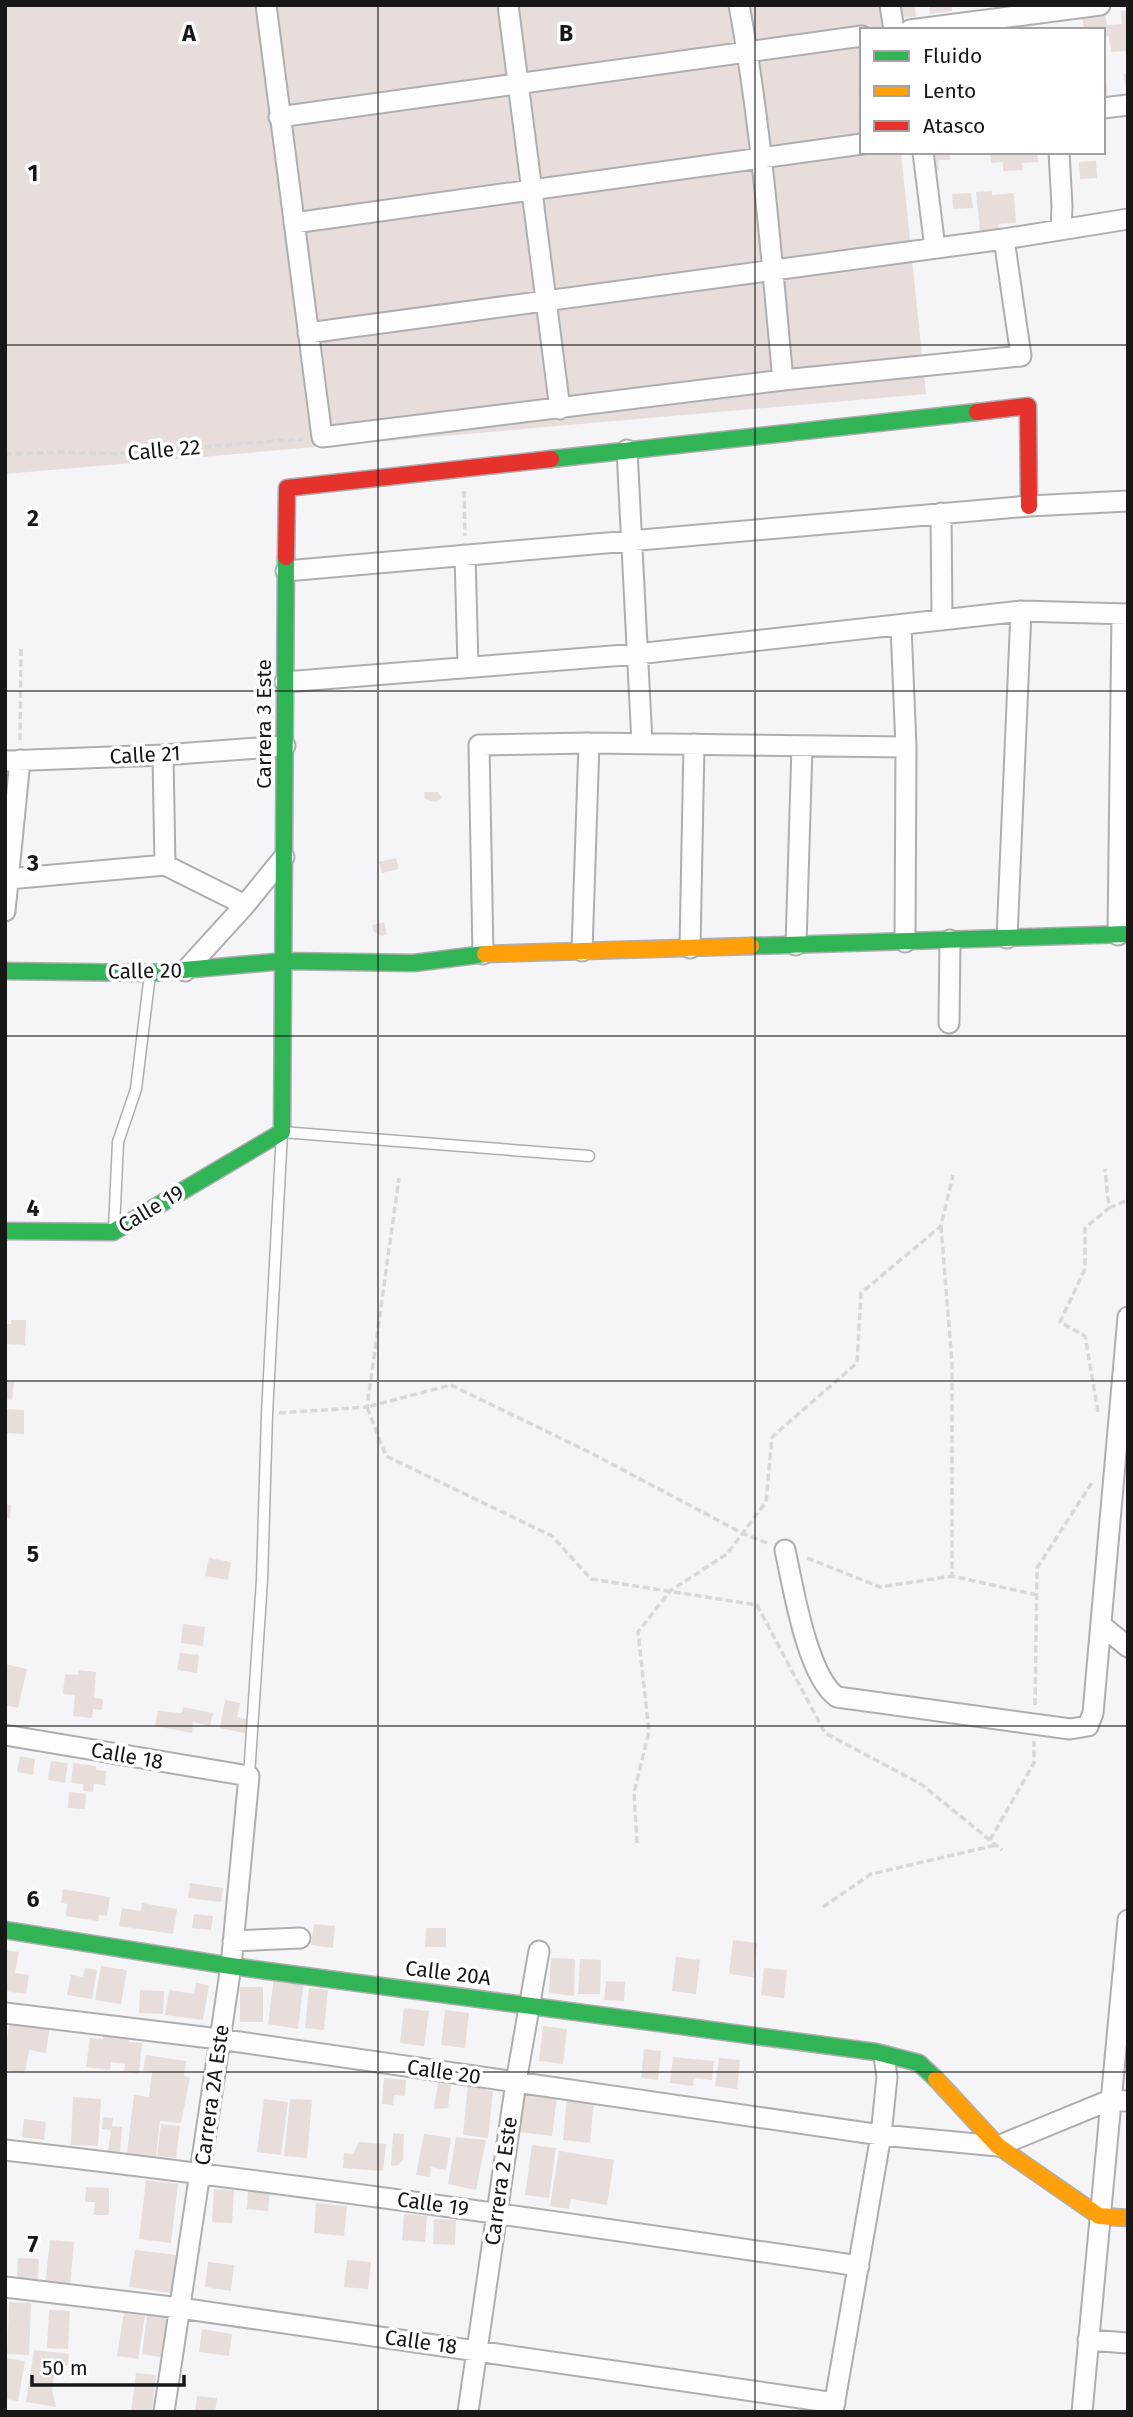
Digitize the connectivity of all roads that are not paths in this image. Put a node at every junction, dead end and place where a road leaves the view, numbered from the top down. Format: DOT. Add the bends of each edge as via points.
graph roads {
  1 [pos="267,5"];
  2 [pos="508,5"];
  3 [pos="739,5"];
  4 [pos="890,5"];
  5 [pos="1100,5"];
  6 [pos="1055,7"];
  7 [pos="970,26"];
  8 [pos="894,28"];
  9 [pos="940,28"];
  10 [pos="1056,28"];
  11 [pos="860,36"];
  12 [pos="747,52"];
  13 [pos="518,84"];
  14 [pos="1128,105"];
  15 [pos="1105,108"];
  16 [pos="279,117"];
  17 [pos="860,145"];
  18 [pos="923,154"];
  19 [pos="1059,154"];
  20 [pos="760,158"];
  21 [pos="531,189"];
  22 [pos="1128,219"];
  23 [pos="294,223"];
  24 [pos="1061,229"];
  25 [pos="1004,239"];
  26 [pos="935,248"];
  27 [pos="772,270"];
  28 [pos="546,301"];
  29 [pos="308,333"];
  30 [pos="783,380"];
  31 [pos="560,409"];
  32 [pos="627,450"];
  33 [pos="1128,501"];
  34 [pos="1029,506"];
  35 [pos="942,513"];
  36 [pos="632,541"];
  37 [pos="466,555"];
  38 [pos="286,571"];
  39 [pos="1021,611"];
  40 [pos="1125,614"];
  41 [pos="942,619"];
  42 [pos="901,625"];
  43 [pos="637,654"];
  44 [pos="468,666"];
  45 [pos="285,682"];
  46 [pos="589,743"];
  47 [pos="642,743"];
  48 [pos="694,744"];
  49 [pos="802,746"];
  50 [pos="285,747"];
  51 [pos="906,747"];
  52 [pos="163,755"];
  53 [pos="13,761"];
  54 [pos="284,857"];
  55 [pos="165,865"];
  56 [pos="8,879"];
  57 [pos="246,905"];
  58 [pos="5,911"];
  59 [pos="1123,935"];
  60 [pos="1007,938"];
  61 [pos="950,940"];
  62 [pos="905,942"];
  63 [pos="796,945"];
  64 [pos="690,948"];
  65 [pos="582,951"];
  66 [pos="483,954"];
  67 [pos="285,961"];
  68 [pos="5,971"];
  69 [pos="185,971"];
  70 [pos="150,973"];
  71 [pos="949,1023"];
  72 [pos="282,1132"];
  73 [pos="589,1156"];
  74 [pos="5,1231"];
  75 [pos="114,1232"];
  76 [pos="1128,1317"];
  77 [pos="1127,1341"];
  78 [pos="785,1550"];
  79 [pos="1101,1625"];
  80 [pos="1128,1647"];
  81 [pos="5,1735"];
  82 [pos="249,1776"];
  83 [pos="1128,1920"];
  84 [pos="5,1930"];
  85 [pos="300,1938"];
  86 [pos="233,1941"];
  87 [pos="539,1951"];
  88 [pos="232,1966"];
  89 [pos="1124,1977"];
  90 [pos="529,2005"];
  91 [pos="5,2012"];
  92 [pos="219,2039"];
  93 [pos="884,2056"];
  94 [pos="516,2082"];
  95 [pos="1119,2100"];
  96 [pos="881,2136"];
  97 [pos="998,2146"];
  98 [pos="5,2150"];
  99 [pos="202,2173"];
  100 [pos="497,2212"];
  101 [pos="1099,2216"];
  102 [pos="1128,2218"];
  103 [pos="859,2266"];
  104 [pos="5,2287"];
  105 [pos="180,2308"];
  106 [pos="1088,2340"];
  107 [pos="1128,2343"];
  108 [pos="477,2350"];
  109 [pos="834,2407"];
  110 [pos="164,2412"];
  111 [pos="468,2412"];
  112 [pos="1082,2412"];
  1 -- 16 [label="street"];
  2 -- 13 [label="street"];
  3 -- 12 [label="street"];
  4 -- 8 [label="street"];
  5 -- 6 [label="street"];
  6 -- 7 [label="street"];
  6 -- 10 [label="street"];
  7 -- 9 [label="street"];
  11 -- 12 [label="street"];
  12 -- 13 [label="street"];
  12 -- 20 [label="street"];
  13 -- 16 [label="street"];
  13 -- 21 [label="street"];
  14 -- 15 [label="street"];
  16 -- 23 [label="street"];
  17 -- 20 [label="street"];
  18 -- 26 [label="street"];
  19 -- 24 [label="street"];
  20 -- 21 [label="street"];
  20 -- 27 [label="street"];
  21 -- 23 [label="street"];
  21 -- 28 [label="street"];
  22 -- 24 [label="street"];
  23 -- 29 [label="street"];
  24 -- 25 [label="street"];
  25 -- 26 [label="street"];
  25 -- 30 [label="street" via="1021,356"];
  26 -- 27 [label="street"];
  27 -- 28 [label="street"];
  27 -- 30 [label="street"];
  28 -- 29 [label="street"];
  28 -- 31 [label="street"];
  29 -- 31 [label="street" via="322,437"];
  30 -- 31 [label="street"];
  32 -- 34 [label="street" via="1028,405"];
  32 -- 36 [label="street"];
  32 -- 38 [label="street, Carrera 3 Este" via="287,488"];
  33 -- 34 [label="street"];
  34 -- 35 [label="street"];
  35 -- 36 [label="street"];
  35 -- 41 [label="street"];
  36 -- 37 [label="street"];
  36 -- 43 [label="street"];
  37 -- 38 [label="street"];
  37 -- 44 [label="street"];
  38 -- 45 [label="street, Carrera 3 Este"];
  39 -- 40 [label="street"];
  39 -- 41 [label="street"];
  39 -- 60 [label="street"];
  40 -- 59 [label="street"];
  41 -- 42 [label="street"];
  42 -- 43 [label="street"];
  42 -- 51 [label="street"];
  43 -- 44 [label="street"];
  43 -- 47 [label="street"];
  44 -- 45 [label="street"];
  45 -- 50 [label="street, Carrera 3 Este"];
  46 -- 47 [label="street"];
  46 -- 65 [label="street"];
  46 -- 66 [label="street" via="479,746"];
  47 -- 48 [label="street"];
  48 -- 49 [label="street"];
  48 -- 64 [label="street"];
  49 -- 51 [label="street"];
  49 -- 63 [label="street"];
  50 -- 52 [label="street, Calle 21"];
  50 -- 54 [label="street, Carrera 3 Este"];
  51 -- 62 [label="street"];
  52 -- 53 [label="street, Calle 21"];
  52 -- 55 [label="street"];
  53 -- 56 [label="street"];
  54 -- 57 [label="street"];
  54 -- 67 [label="street, Carrera 3 Este"];
  55 -- 56 [label="street"];
  55 -- 57 [label="street"];
  56 -- 58 [label="street"];
  57 -- 69 [label="street"];
  59 -- 60 [label="street, Calle 20"];
  60 -- 61 [label="street, Calle 20"];
  61 -- 62 [label="street, Calle 20"];
  61 -- 71 [label="street"];
  62 -- 63 [label="street, Calle 20"];
  63 -- 64 [label="street, Calle 20"];
  64 -- 65 [label="street, Calle 20"];
  65 -- 66 [label="street, Calle 20"];
  66 -- 67 [label="street, Calle 20" via="414,963"];
  67 -- 69 [label="street, Calle 20"];
  67 -- 72 [label="street, Carrera 3 Este"];
  68 -- 70 [label="street, Calle 20"];
  69 -- 70 [label="street, Calle 20"];
  70 -- 75 [label="lane" via="136,1089 118,1142"];
  72 -- 73 [label="lane"];
  72 -- 75 [label="street, Calle 19"];
  72 -- 82 [label="lane"];
  74 -- 75 [label="street, Calle 19"];
  76 -- 77 [label="street"];
  77 -- 79 [label="street"];
  78 -- 79 [label="street" via="800,1625 827,1689 837,1697 1070,1730 1088,1727"];
  79 -- 80 [label="street"];
  81 -- 82 [label="street, Calle 18"];
  82 -- 86 [label="street, Carrera 2A Este"];
  83 -- 89 [label="street"];
  84 -- 88 [label="street, Calle 20A"];
  85 -- 86 [label="street"];
  86 -- 88 [label="street, Carrera 2A Este"];
  87 -- 90 [label="street, Carrera 2 Este"];
  88 -- 90 [label="street, Calle 20A"];
  88 -- 92 [label="street, Carrera 2A Este"];
  89 -- 95 [label="street"];
  90 -- 93 [label="street, Calle 20A"];
  90 -- 94 [label="street, Carrera 2 Este"];
  91 -- 92 [label="street, Calle 20"];
  92 -- 94 [label="street, Calle 20"];
  92 -- 99 [label="street, Carrera 2A Este"];
  93 -- 96 [label="street" via="887,2077"];
  93 -- 97 [label="street, Calle 20A" via="924,2066"];
  94 -- 96 [label="street, Calle 20"];
  94 -- 100 [label="street, Carrera 2 Este"];
  95 -- 97 [label="street"];
  95 -- 101 [label="street"];
  96 -- 97 [label="street, Calle 20"];
  96 -- 103 [label="street"];
  97 -- 101 [label="street, Calle 20A"];
  98 -- 99 [label="street, Calle 19"];
  99 -- 100 [label="street, Calle 19"];
  99 -- 105 [label="street, Carrera 2A Este"];
  100 -- 103 [label="street, Calle 19"];
  100 -- 108 [label="street, Carrera 2 Este"];
  101 -- 102 [label="street"];
  101 -- 106 [label="street"];
  103 -- 109 [label="street"];
  104 -- 105 [label="street, Calle 18"];
  105 -- 108 [label="street, Calle 18"];
  105 -- 110 [label="street, Carrera 2A Este"];
  106 -- 107 [label="street"];
  106 -- 112 [label="street"];
  108 -- 109 [label="street, Calle 18"];
  108 -- 111 [label="street, Carrera 2 Este"];
}
